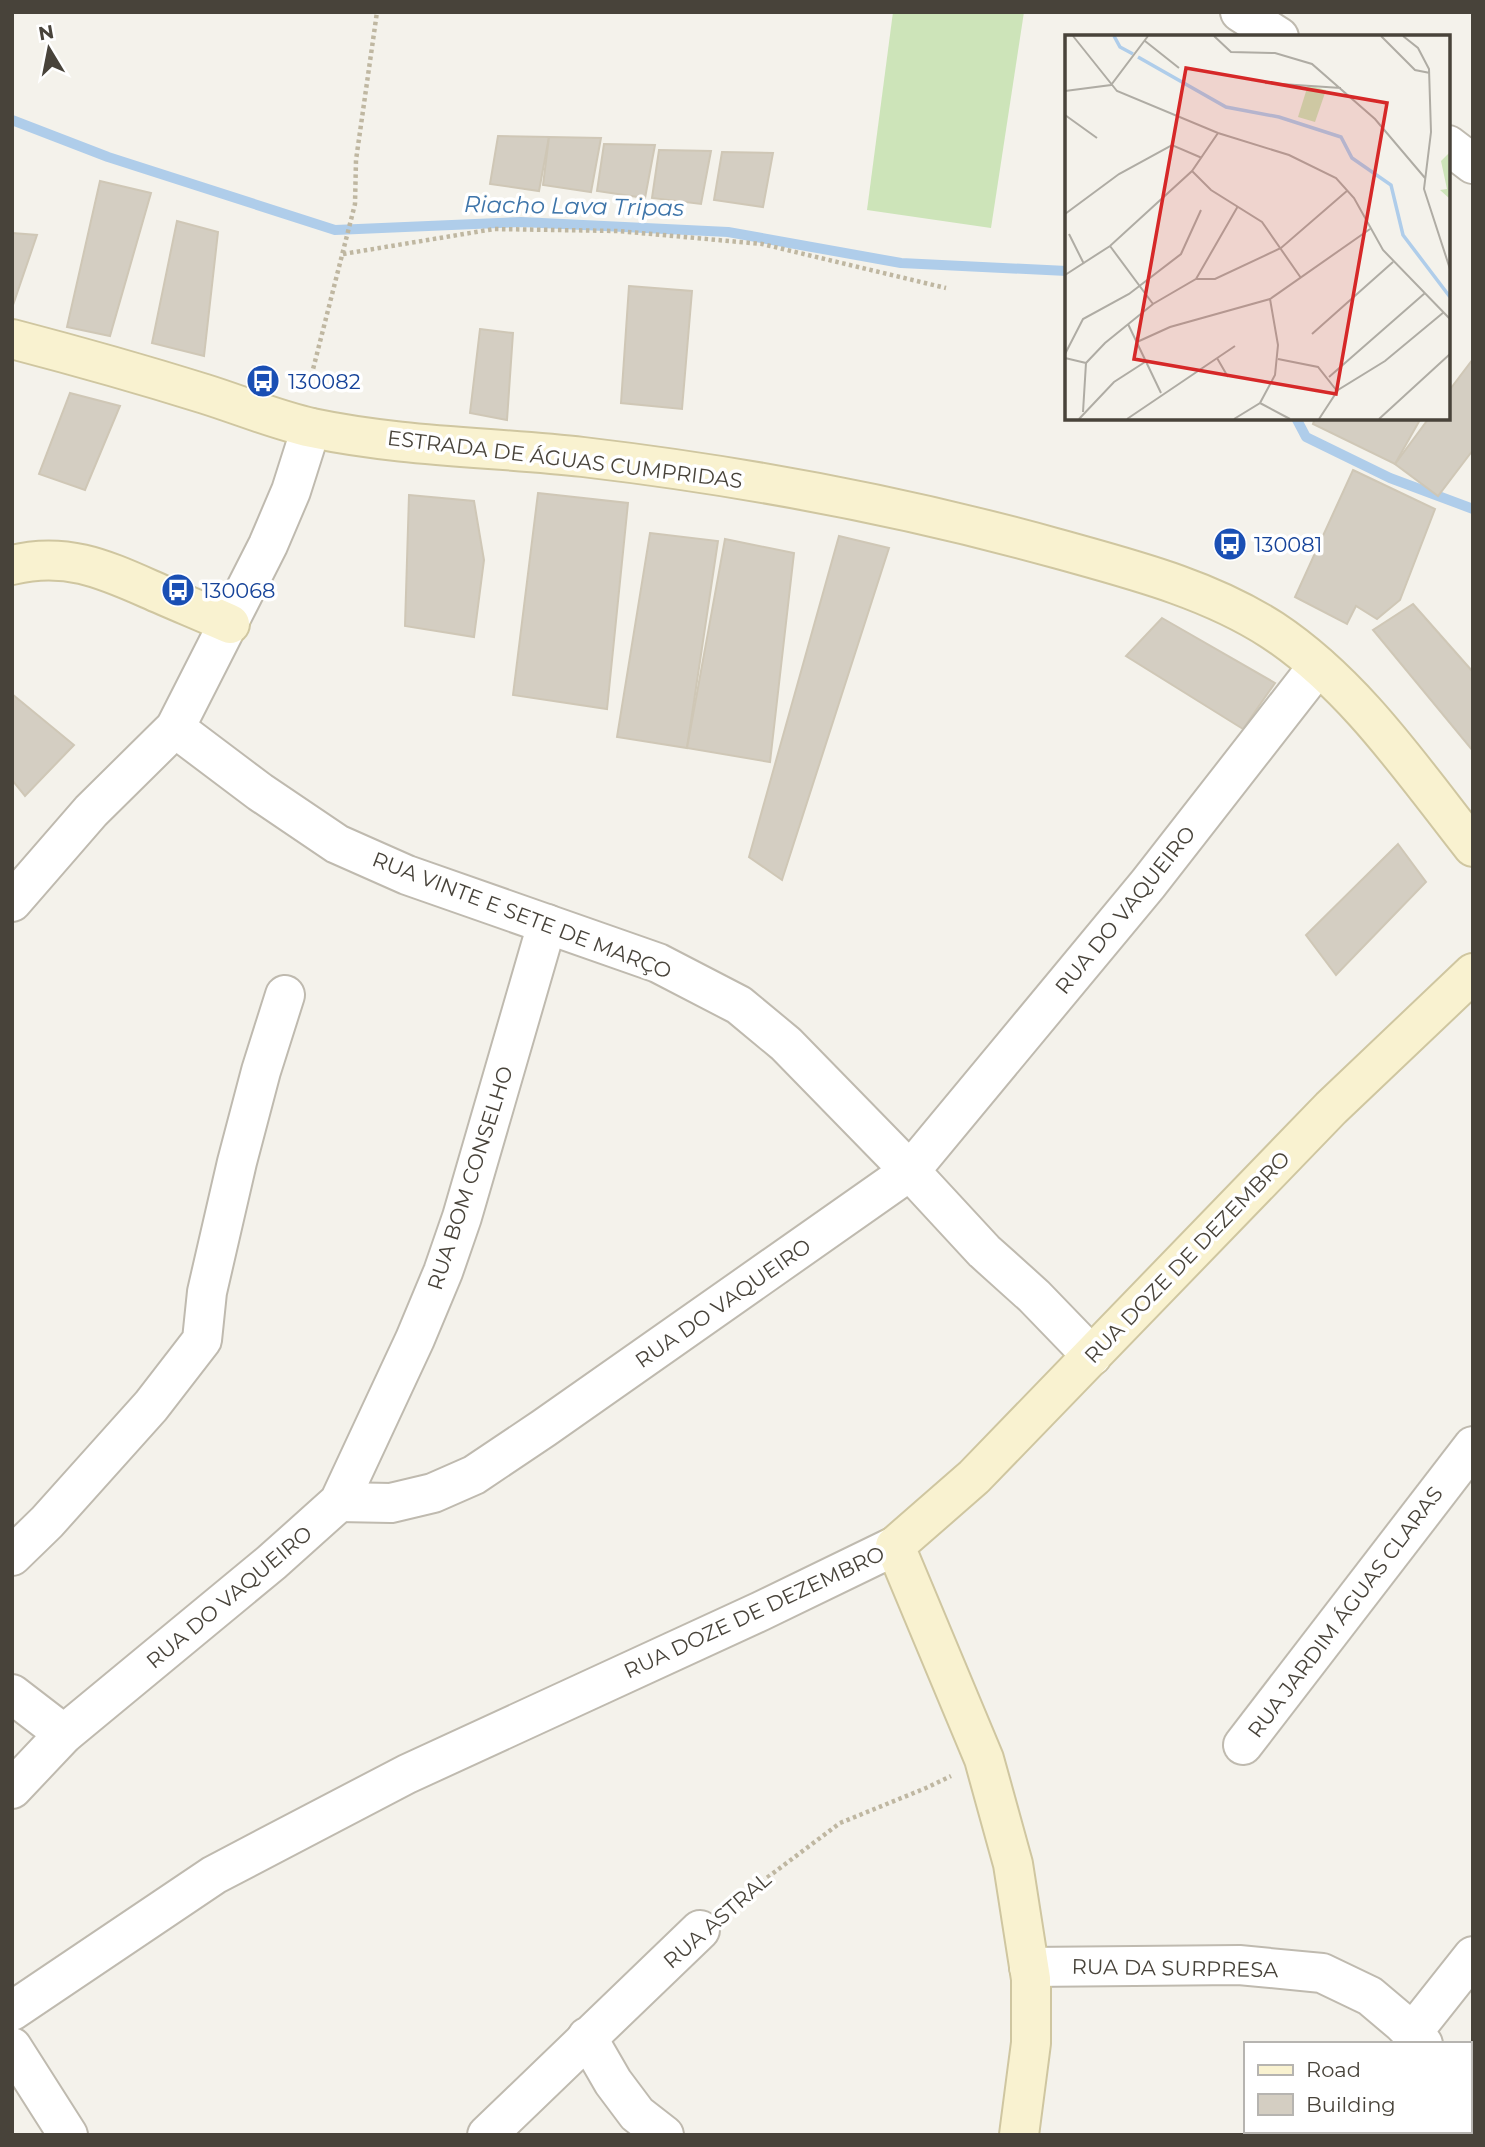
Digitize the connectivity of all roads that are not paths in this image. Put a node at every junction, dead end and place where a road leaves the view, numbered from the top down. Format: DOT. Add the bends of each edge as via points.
graph roads {
  1 [pos="1240,12"];
  2 [pos="1276,35"];
  3 [pos="1450,147"];
  4 [pos="1473,164"];
  5 [pos="12,339"];
  6 [pos="305,426"];
  7 [pos="12,565"];
  8 [pos="229,624"];
  9 [pos="1318,666"];
  10 [pos="175,728"];
  11 [pos="1473,847"];
  12 [pos="12,902"];
  13 [pos="547,924"];
  14 [pos="1473,973"];
  15 [pos="285,995"];
  16 [pos="910,1171"];
  17 [pos="1092,1356"];
  18 [pos="1473,1446"];
  19 [pos="339,1502"];
  20 [pos="895,1546"];
  21 [pos="12,1556"];
  22 [pos="12,1694"];
  23 [pos="64,1734"];
  24 [pos="1243,1745"];
  25 [pos="12,1789"];
  26 [pos="701,1930"];
  27 [pos="1473,1956"];
  28 [pos="1029,1967"];
  29 [pos="12,2011"];
  30 [pos="587,2037"];
  31 [pos="1417,2038"];
  32 [pos="12,2047"];
  33 [pos="68,2135"];
  34 [pos="487,2135"];
  35 [pos="664,2135"];
  36 [pos="1019,2135"];
  1 -- 2 [label="street"];
  3 -- 4 [label="street"];
  5 -- 6 [label="street, ESTRADA DE ÁGUAS CUMPRIDAS"];
  6 -- 8 [label="street" via="291,491"];
  6 -- 9 [label="street, ESTRADA DE ÁGUAS CUMPRIDAS" via="440,446 688,471 848,497 961,522 1149,574 1216,600 1272,631"];
  7 -- 8 [label="street" via="35,559 101,568"];
  8 -- 10 [label="street"];
  9 -- 11 [label="street, ESTRADA DE ÁGUAS CUMPRIDAS" via="1370,718"];
  9 -- 16 [label="street, RUA DO VAQUEIRO" via="1148,884"];
  10 -- 12 [label="street" via="91,811"];
  10 -- 13 [label="street, RUA VINTE E SETE DE MARÇO" via="337,844 407,875"];
  13 -- 16 [label="street, RUA VINTE E SETE DE MARÇO" via="658,963 738,1005 786,1044"];
  13 -- 19 [label="street, RUA BOM CONSELHO" via="443,1272"];
  14 -- 17 [label="street, RUA DOZE DE DEZEMBRO" via="1331,1108"];
  15 -- 21 [label="street" via="237,1162 202,1340 151,1406"];
  16 -- 17 [label="street, RUA VINTE E SETE DE MARÇO"];
  16 -- 19 [label="street, RUA DO VAQUEIRO" via="474,1475 433,1493 391,1503"];
  17 -- 20 [label="street, RUA DOZE DE DEZEMBRO" via="974,1477"];
  18 -- 24 [label="street, RUA JARDIM ÁGUAS CLARAS"];
  19 -- 23 [label="street, RUA DO VAQUEIRO"];
  20 -- 28 [label="street" via="984,1759 1013,1864"];
  20 -- 29 [label="street, RUA DOZE DE DEZEMBRO" via="407,1774 238,1862"];
  22 -- 23 [label="street"];
  23 -- 25 [label="street, RUA DO VAQUEIRO"];
  26 -- 30 [label="street, RUA ASTRAL"];
  27 -- 31 [label="street"];
  28 -- 31 [label="street, RUA DA SURPRESA" via="1239,1965 1322,1973 1370,1996"];
  28 -- 36 [label="street" via="1031,2043"];
  30 -- 34 [label="street, RUA ASTRAL"];
  30 -- 35 [label="street" via="637,2114"];
  32 -- 33 [label="street"];
}
